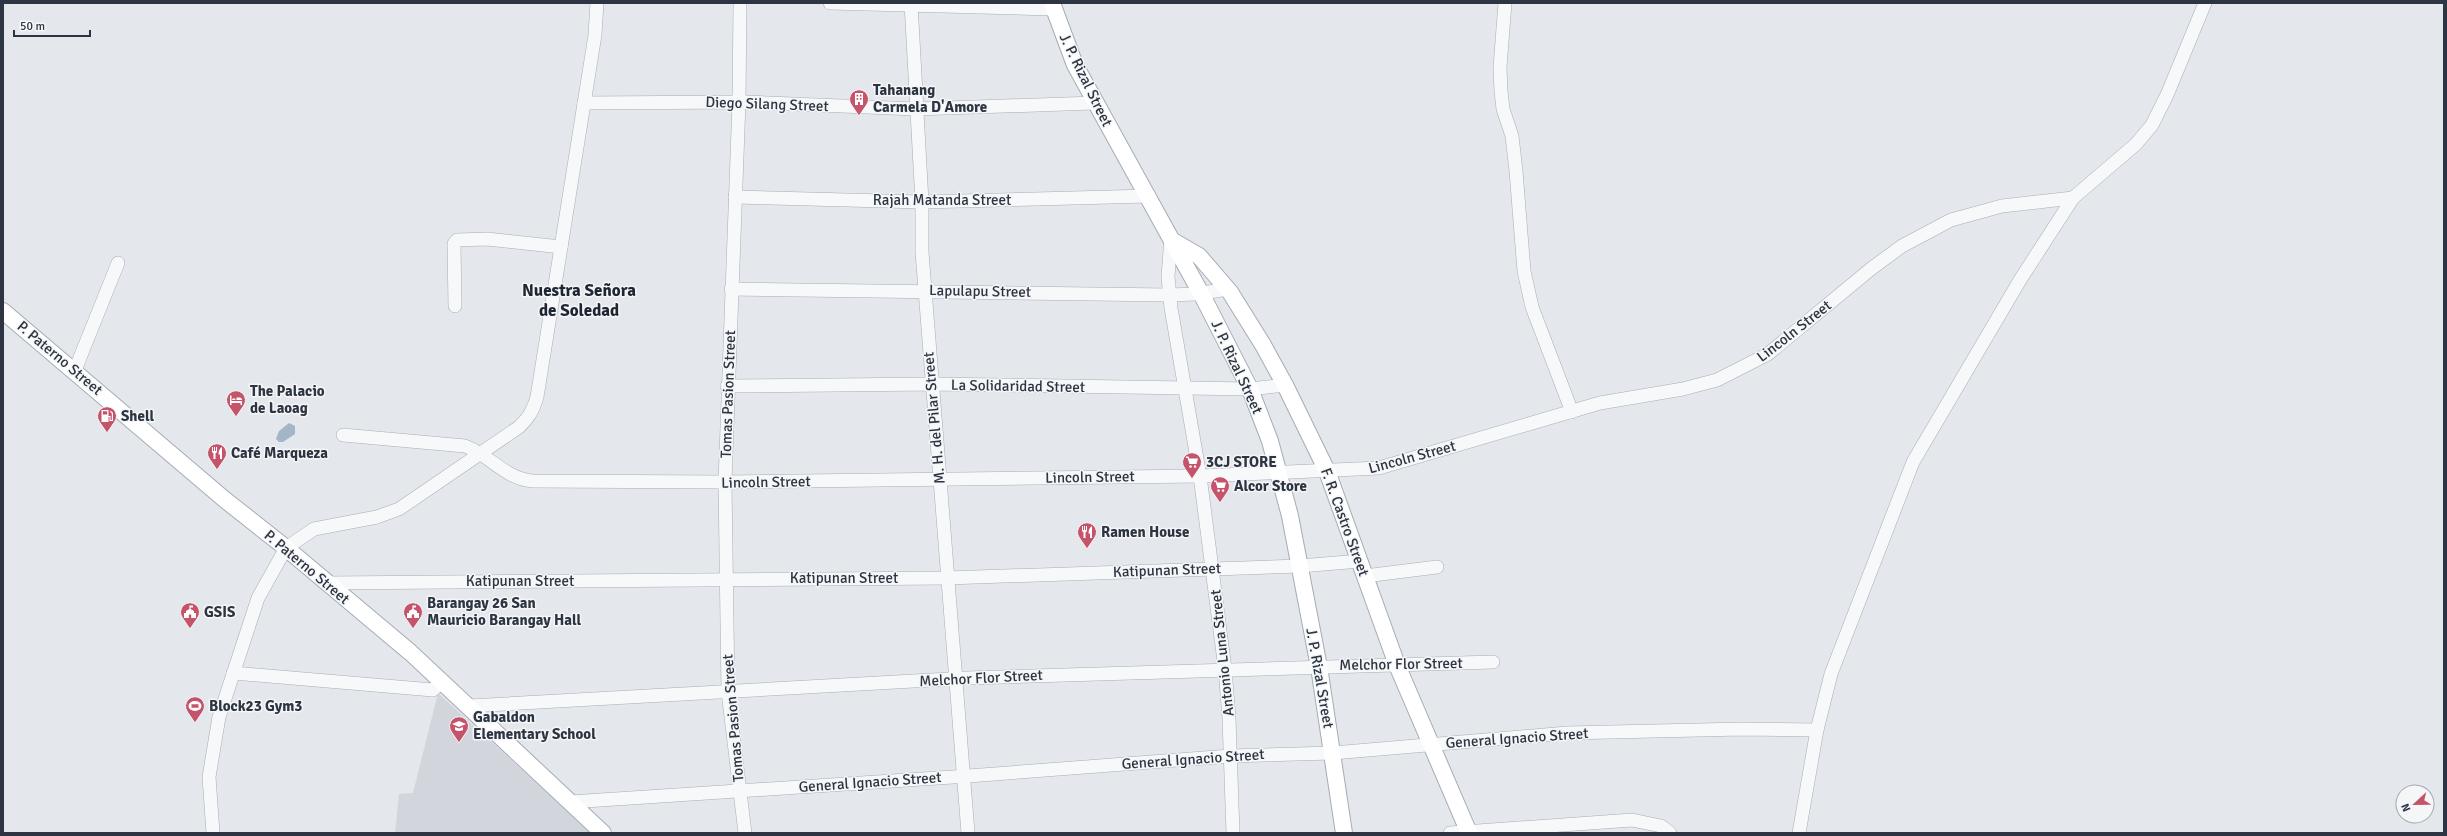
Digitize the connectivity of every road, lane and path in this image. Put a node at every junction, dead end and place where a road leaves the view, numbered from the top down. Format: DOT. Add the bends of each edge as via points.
graph roads {
  1 [pos="597,3"];
  2 [pos="740,3"];
  3 [pos="830,3"];
  4 [pos="1505,3"];
  5 [pos="911,4"];
  6 [pos="2205,5"];
  7 [pos="1052,6"];
  8 [pos="739,102"];
  9 [pos="584,103"];
  10 [pos="1094,103"];
  11 [pos="916,109"];
  12 [pos="1149,196"];
  13 [pos="735,197"];
  14 [pos="2073,198"];
  15 [pos="922,202"];
  16 [pos="1172,239"];
  17 [pos="561,247"];
  18 [pos="118,263"];
  19 [pos="731,289"];
  20 [pos="1228,289"];
  21 [pos="925,291"];
  22 [pos="1201,294"];
  23 [pos="1169,295"];
  24 [pos="455,306"];
  25 [pos="3,311"];
  26 [pos="75,370"];
  27 [pos="931,384"];
  28 [pos="1285,385"];
  29 [pos="727,386"];
  30 [pos="1186,388"];
  31 [pos="1250,389"];
  32 [pos="1572,412"];
  33 [pos="343,435"];
  34 [pos="480,454"];
  35 [pos="1327,471"];
  36 [pos="1280,473"];
  37 [pos="1200,476"];
  38 [pos="939,479"];
  39 [pos="726,482"];
  40 [pos="286,548"];
  41 [pos="1300,566"];
  42 [pos="1437,567"];
  43 [pos="1212,568"];
  44 [pos="1362,568"];
  45 [pos="947,578"];
  46 [pos="726,579"];
  47 [pos="327,582"];
  48 [pos="1493,662"];
  49 [pos="1397,665"];
  50 [pos="1320,666"];
  51 [pos="1225,669"];
  52 [pos="233,673"];
  53 [pos="955,679"];
  54 [pos="442,681"];
  55 [pos="728,692"];
  56 [pos="470,706"];
  57 [pos="1817,730"];
  58 [pos="1431,744"];
  59 [pos="1333,753"];
  60 [pos="1230,756"];
  61 [pos="963,776"];
  62 [pos="739,790"];
  63 [pos="570,802"];
  64 [pos="1469,832"];
  65 [pos="213,833"];
  66 [pos="603,833"];
  67 [pos="745,833"];
  68 [pos="968,833"];
  69 [pos="1233,833"];
  70 [pos="1344,833"];
  71 [pos="1450,833"];
  72 [pos="1670,833"];
  73 [pos="1799,833"];
  1 -- 9 [label="street" via="595,35"];
  2 -- 8 [label="street, Tomas Pasion Street"];
  3 -- 5 [label="street"];
  4 -- 32 [label="street" via="1501,91 1503,109 1512,136 1524,271 1532,307"];
  5 -- 7 [label="street"];
  5 -- 11 [label="street, M. H. del Pilar Street"];
  6 -- 14 [label="street" via="2152,125 2136,144"];
  7 -- 10 [label="main road, J. P. Rizal Street" via="1075,65"];
  8 -- 9 [label="street, Diego Silang Street"];
  8 -- 11 [label="street, Diego Silang Street"];
  8 -- 13 [label="street, Tomas Pasion Street"];
  9 -- 17 [label="street"];
  10 -- 11 [label="street, Diego Silang Street"];
  10 -- 12 [label="main road, J. P. Rizal Street"];
  11 -- 15 [label="street, M. H. del Pilar Street"];
  12 -- 15 [label="street, Rajah Matanda Street"];
  12 -- 16 [label="main road, J. P. Rizal Street"];
  13 -- 15 [label="street, Rajah Matanda Street"];
  13 -- 19 [label="street, Tomas Pasion Street"];
  14 -- 32 [label="street, Lincoln Street" via="2002,206 1951,220 1902,246 1768,354 1729,375 1683,389 1600,403"];
  14 -- 57 [label="street" via="2020,280 1913,462 1831,674"];
  15 -- 21 [label="street, M. H. del Pilar Street"];
  16 -- 20 [label="main road, F. R. Castro Street" via="1199,256"];
  16 -- 22 [label="main road, J. P. Rizal Street"];
  16 -- 23 [label="street, Antonio Luna Street"];
  17 -- 24 [label="street" via="487,239 457,240 454,244"];
  17 -- 34 [label="street" via="533,409 528,419 519,427"];
  18 -- 26 [label="street"];
  19 -- 21 [label="street, Lapulapu Street"];
  19 -- 29 [label="street, Tomas Pasion Street"];
  20 -- 22 [label="street, Lapulapu Street"];
  20 -- 28 [label="main road, F. R. Castro Street"];
  21 -- 23 [label="street, Lapulapu Street"];
  21 -- 27 [label="street, M. H. del Pilar Street"];
  22 -- 23 [label="street, Lapulapu Street"];
  22 -- 31 [label="main road, J. P. Rizal Street"];
  23 -- 30 [label="street, Antonio Luna Street"];
  25 -- 26 [label="main road, P. Paterno Street"];
  26 -- 40 [label="main road, P. Paterno Street" via="224,499"];
  27 -- 29 [label="street, La Solidaridad Street"];
  27 -- 30 [label="street, La Solidaridad Street"];
  27 -- 38 [label="street, M. H. del Pilar Street"];
  28 -- 31 [label="street, La Solidaridad Street"];
  28 -- 35 [label="main road, F. R. Castro Street"];
  29 -- 39 [label="street, Tomas Pasion Street"];
  30 -- 31 [label="street, La Solidaridad Street"];
  30 -- 37 [label="street, Antonio Luna Street"];
  31 -- 36 [label="main road, J. P. Rizal Street"];
  32 -- 35 [label="street, Lincoln Street" via="1379,468"];
  33 -- 34 [label="street, Lincoln Street" via="465,446"];
  34 -- 39 [label="street, Lincoln Street" via="506,473 524,480"];
  34 -- 40 [label="street" via="399,509 377,517 314,529"];
  35 -- 36 [label="street, Lincoln Street"];
  35 -- 44 [label="main road, F. R. Castro Street"];
  36 -- 37 [label="street, Lincoln Street"];
  36 -- 41 [label="main road, J. P. Rizal Street"];
  37 -- 38 [label="street, Lincoln Street"];
  37 -- 43 [label="street, Antonio Luna Street"];
  38 -- 39 [label="street, Lincoln Street"];
  38 -- 45 [label="street, M. H. del Pilar Street"];
  39 -- 46 [label="street, Tomas Pasion Street"];
  40 -- 47 [label="main road, P. Paterno Street"];
  40 -- 52 [label="street" via="258,598"];
  41 -- 43 [label="street, Katipunan Street"];
  41 -- 44 [label="street, Katipunan Street"];
  41 -- 50 [label="main road, J. P. Rizal Street"];
  42 -- 44 [label="street, Katipunan Street"];
  43 -- 45 [label="street, Katipunan Street"];
  43 -- 51 [label="street, Antonio Luna Street"];
  44 -- 49 [label="main road, F. R. Castro Street"];
  45 -- 46 [label="street, Katipunan Street"];
  45 -- 53 [label="street, M. H. del Pilar Street"];
  46 -- 47 [label="street, Katipunan Street"];
  46 -- 55 [label="street, Tomas Pasion Street"];
  47 -- 54 [label="main road, P. Paterno Street"];
  48 -- 49 [label="street, Melchor Flor Street"];
  49 -- 50 [label="street, Melchor Flor Street"];
  49 -- 58 [label="main road, F. R. Castro Street"];
  50 -- 51 [label="street, Melchor Flor Street"];
  50 -- 59 [label="main road, J. P. Rizal Street"];
  51 -- 53 [label="street, Melchor Flor Street"];
  51 -- 60 [label="street, Antonio Luna Street"];
  52 -- 54 [label="street" via="433,690"];
  52 -- 65 [label="street" via="219,717 209,777"];
  53 -- 55 [label="street, Melchor Flor Street"];
  53 -- 61 [label="street, M. H. del Pilar Street"];
  54 -- 56 [label="main road, P. Paterno Street"];
  55 -- 56 [label="street, Melchor Flor Street"];
  55 -- 62 [label="street, Tomas Pasion Street"];
  56 -- 63 [label="main road, P. Paterno Street"];
  57 -- 58 [label="street, General Ignacio Street" via="1743,729 1567,734"];
  57 -- 73 [label="street"];
  58 -- 59 [label="street, General Ignacio Street"];
  58 -- 64 [label="main road, F. R. Castro Street"];
  59 -- 60 [label="street, General Ignacio Street"];
  59 -- 70 [label="main road, J. P. Rizal Street"];
  60 -- 61 [label="street, General Ignacio Street"];
  60 -- 69 [label="street, Antonio Luna Street"];
  61 -- 62 [label="street, General Ignacio Street"];
  61 -- 68 [label="street, M. H. del Pilar Street"];
  62 -- 63 [label="street, General Ignacio Street"];
  62 -- 67 [label="street, Tomas Pasion Street"];
  63 -- 66 [label="main road, P. Paterno Street"];
  64 -- 71 [label="street"];
  64 -- 72 [label="street" via="1632,820 1661,826"];
}
